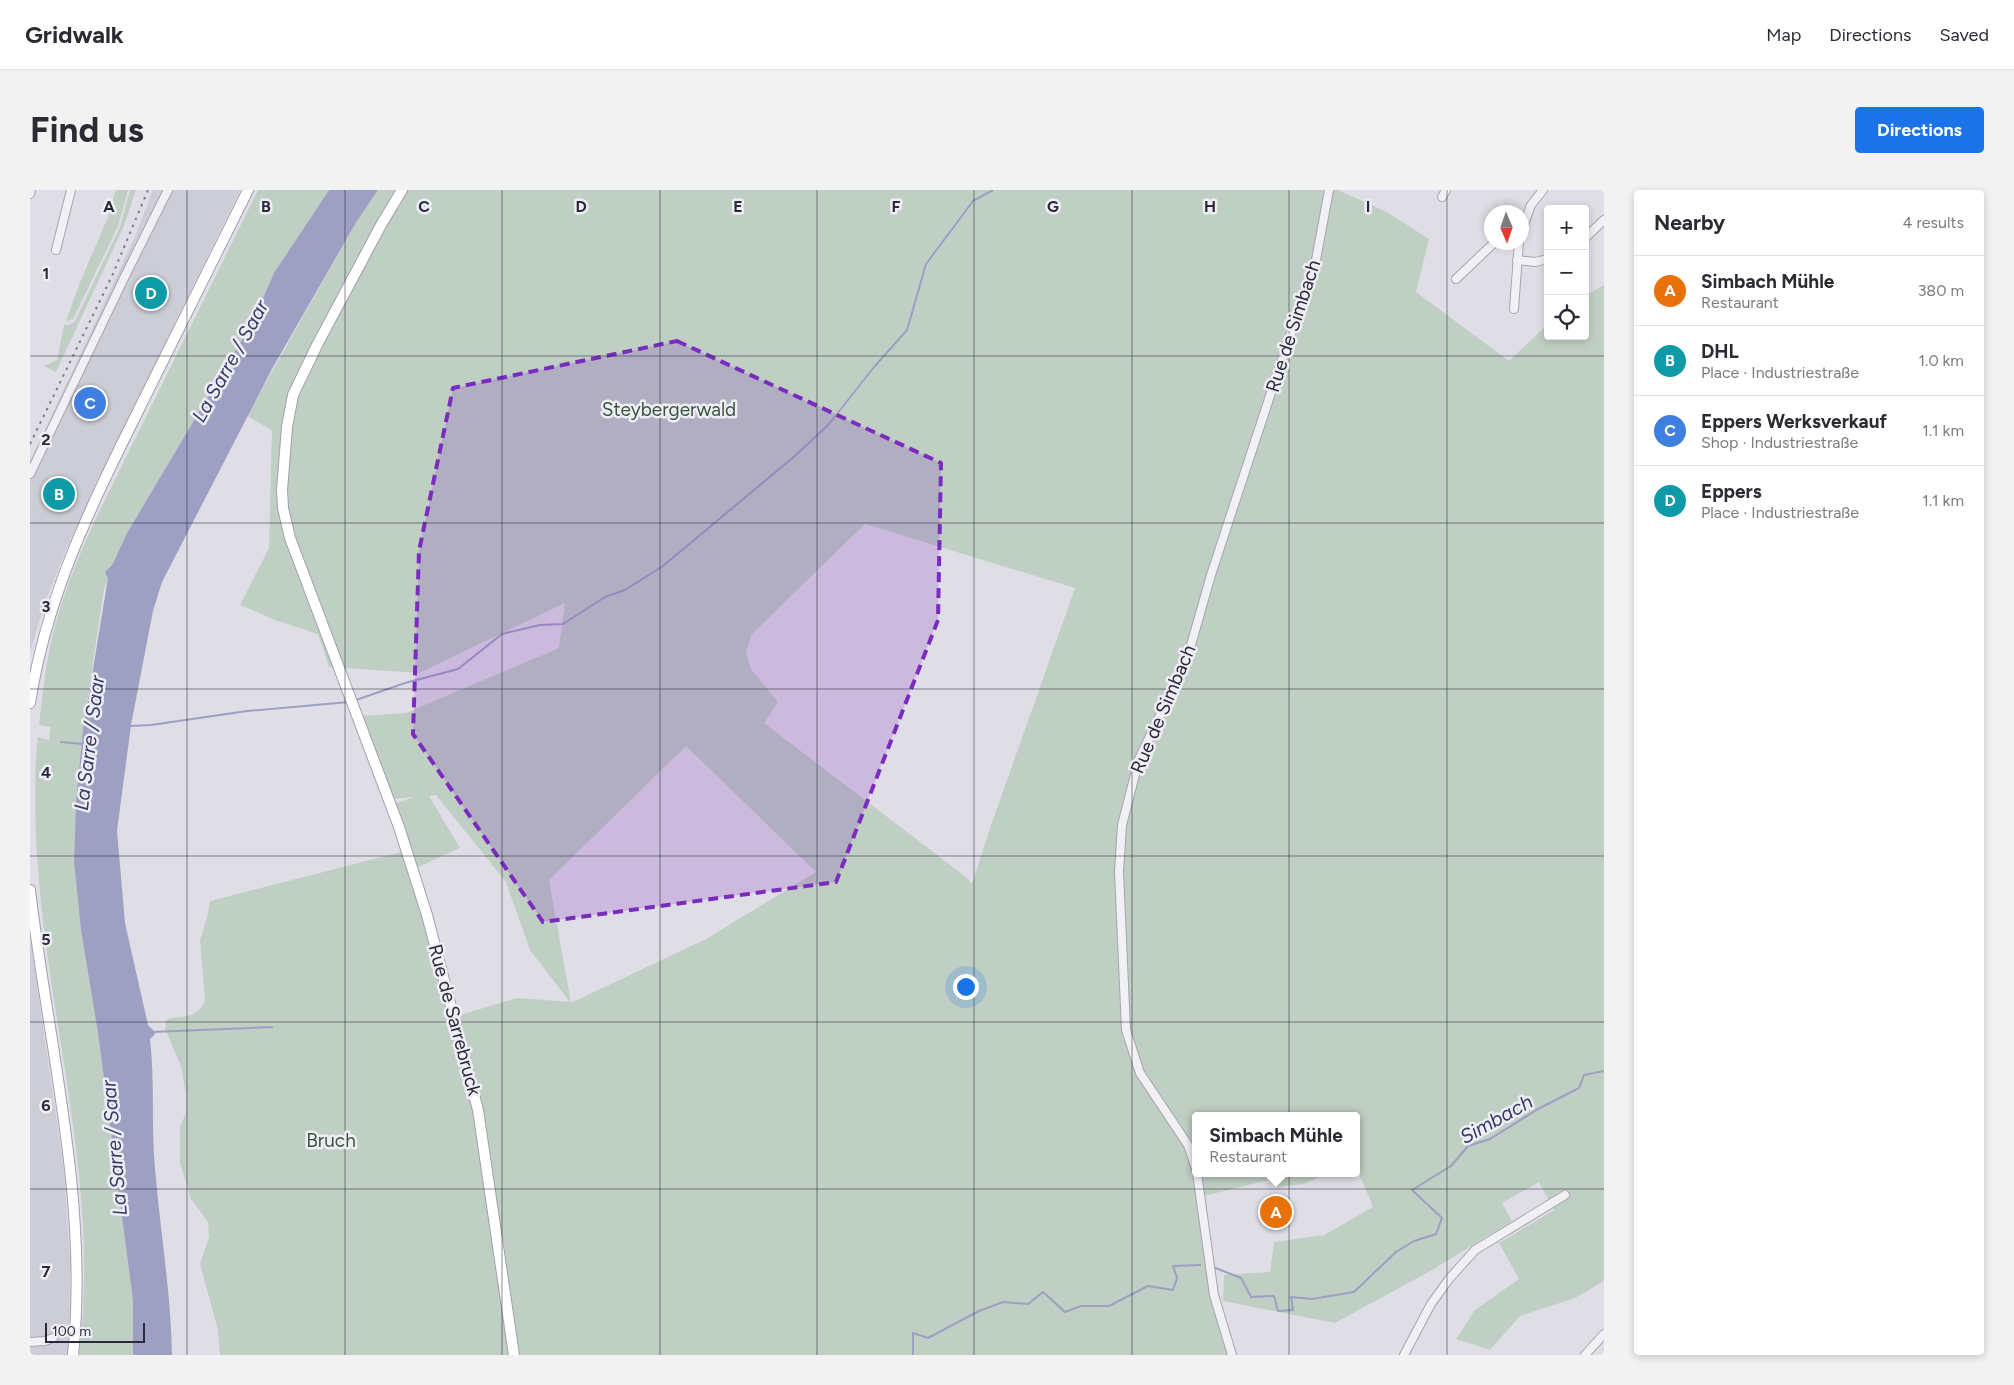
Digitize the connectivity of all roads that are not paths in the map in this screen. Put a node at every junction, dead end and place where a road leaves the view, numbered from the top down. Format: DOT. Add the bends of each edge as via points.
graph roads {
  1 [pos="31,190"];
  2 [pos="71,190"];
  3 [pos="168,190"];
  4 [pos="248,190"];
  5 [pos="402,190"];
  6 [pos="1329,190"];
  7 [pos="1446,190"];
  8 [pos="1543,190"];
  9 [pos="30,194"];
  10 [pos="1442,198"];
  11 [pos="1529,212"];
  12 [pos="1604,220"];
  13 [pos="1589,234"];
  14 [pos="56,250"];
  15 [pos="1487,250"];
  16 [pos="1518,250"];
  17 [pos="1517,260"];
  18 [pos="1544,260"];
  19 [pos="1456,279"];
  20 [pos="1514,309"];
  21 [pos="30,474"];
  22 [pos="42,644"];
  23 [pos="30,665"];
  24 [pos="30,703"];
  25 [pos="30,890"];
  26 [pos="1192,1157"];
  27 [pos="1198,1177"];
  28 [pos="1565,1195"];
  29 [pos="1604,1334"];
  30 [pos="52,1338"];
  31 [pos="30,1342"];
  32 [pos="74,1355"];
  33 [pos="514,1355"];
  34 [pos="1232,1355"];
  35 [pos="1404,1355"];
  36 [pos="1584,1355"];
  1 -- 9 [label="street"];
  2 -- 14 [label="street"];
  3 -- 21 [label="street"];
  4 -- 22 [label="main road" via="87,515 65,567"];
  5 -- 33 [label="main road, Rue de Sarrebruck" via="304,369 292,400 282,500 286,527 408,850 427,915 478,1110"];
  6 -- 26 [label="street, Rue de Simbach" via="1313,276 1287,344 1211,575 1187,659 1139,758 1122,825 1119,872 1126,1030 1140,1073 1188,1145"];
  7 -- 10 [label="street"];
  8 -- 11 [label="street"];
  12 -- 13 [label="street"];
  15 -- 19 [label="street"];
  16 -- 17 [label="street"];
  17 -- 18 [label="street"];
  17 -- 20 [label="street"];
  22 -- 23 [label="main road" via="32,656"];
  22 -- 24 [label="main road"];
  25 -- 32 [label="main road" via="74,1201 77,1292"];
  27 -- 34 [label="street" via="1214,1295"];
  28 -- 35 [label="street" via="1474,1250 1431,1304"];
  29 -- 36 [label="street"];
  30 -- 31 [label="street" via="45,1342"];
}
